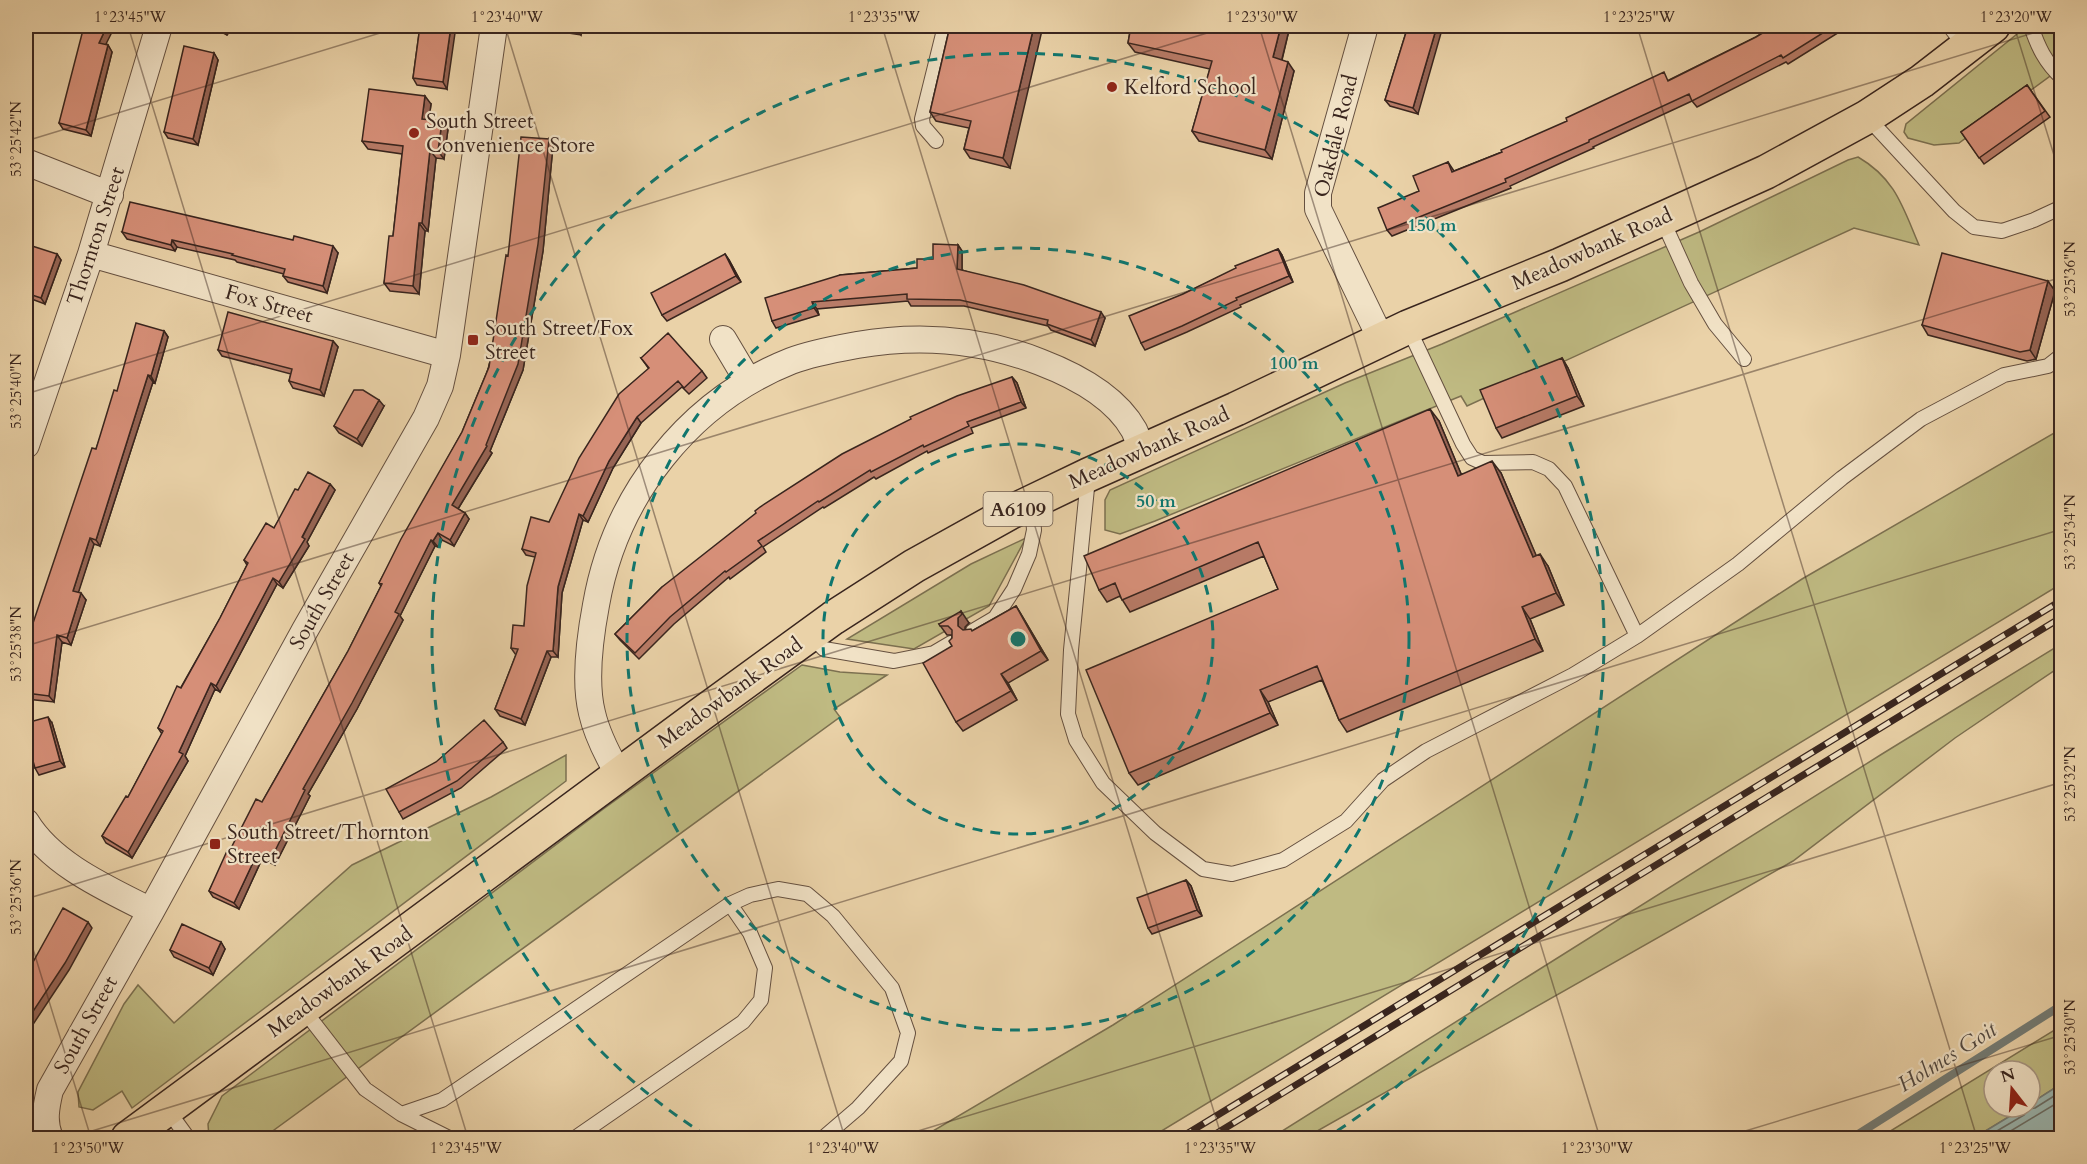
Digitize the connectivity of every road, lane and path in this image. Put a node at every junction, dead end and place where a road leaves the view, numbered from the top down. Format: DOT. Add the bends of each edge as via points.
graph roads {
  1 [pos="159,26"];
  2 [pos="494,26"];
  3 [pos="945,26"];
  4 [pos="1365,26"];
  5 [pos="2031,26"];
  6 [pos="1973,31"];
  7 [pos="2061,78"];
  8 [pos="1867,117"];
  9 [pos="936,141"];
  10 [pos="26,162"];
  11 [pos="110,195"];
  12 [pos="2061,207"];
  13 [pos="1662,219"];
  14 [pos="91,254"];
  15 [pos="1395,334"];
  16 [pos="723,339"];
  17 [pos="447,355"];
  18 [pos="2061,355"];
  19 [pos="1744,359"];
  20 [pos="748,381"];
  21 [pos="26,444"];
  22 [pos="1142,451"];
  23 [pos="1088,475"];
  24 [pos="1032,502"];
  25 [pos="973,631"];
  26 [pos="810,635"];
  27 [pos="1637,636"];
  28 [pos="951,643"];
  29 [pos="619,775"];
  30 [pos="26,822"];
  31 [pos="730,904"];
  32 [pos="152,911"];
  33 [pos="303,1009"];
  34 [pos="167,1109"];
  35 [pos="401,1114"];
  36 [pos="50,1138"];
  37 [pos="128,1138"];
  38 [pos="188,1138"];
  39 [pos="449,1138"];
  40 [pos="575,1138"];
  41 [pos="823,1138"];
  1 -- 11 [label="street, Thornton Street"];
  2 -- 17 [label="street, South Street"];
  3 -- 9 [label="lane" via="922,119"];
  4 -- 15 [label="street, Oakdale Road" via="1318,193 1318,209"];
  5 -- 7 [label="lane" via="2039,50"];
  6 -- 8 [label="main road, Meadowbank Road / A6109" via="1922,81"];
  8 -- 12 [label="lane" via="1954,211 1974,227 2002,231"];
  8 -- 13 [label="main road, Meadowbank Road / A6109" via="1766,172"];
  10 -- 11 [label="street"];
  11 -- 14 [label="street, Thornton Street"];
  13 -- 15 [label="main road, Meadowbank Road / A6109"];
  13 -- 19 [label="lane" via="1715,324"];
  14 -- 17 [label="street, Fox Street"];
  14 -- 21 [label="street, Thornton Street"];
  15 -- 22 [label="main road, Meadowbank Road / A6109"];
  15 -- 27 [label="lane" via="1472,458 1483,463 1533,462 1549,469 1565,486"];
  16 -- 20 [label="street"];
  17 -- 32 [label="street, South Street" via="440,386 426,418"];
  18 -- 27 [label="lane" via="2048,366 2004,375 1921,418 1738,564"];
  20 -- 22 [label="street" via="792,361 878,341 916,339 983,344 1018,353 1084,383 1114,405 1133,429"];
  20 -- 29 [label="street" via="708,409 661,458 633,499 601,578 590,641 592,712"];
  22 -- 23 [label="main road, Meadowbank Road / A6109"];
  23 -- 24 [label="main road, Meadowbank Road / A6109"];
  23 -- 27 [label="lane" via="1068,714 1076,740 1103,783 1155,833 1203,869 1232,874 1283,860 1346,821 1383,780 1426,751 1573,675"];
  24 -- 25 [label="lane" via="1034,530 1014,589 995,618"];
  24 -- 26 [label="main road, Meadowbank Road / A6109" via="914,566"];
  26 -- 28 [label="lane" via="824,649 894,661 934,653"];
  26 -- 29 [label="main road, Meadowbank Road / A6109"];
  29 -- 33 [label="main road, Meadowbank Road / A6109"];
  30 -- 32 [label="street" via="87,879"];
  31 -- 35 [label="lane" via="442,1100"];
  31 -- 40 [label="lane" via="750,933 765,968 761,1000 743,1022"];
  31 -- 41 [label="lane" via="778,889 807,894 833,916 892,988 908,1033 901,1061 858,1108"];
  32 -- 36 [label="street, South Street" via="50,1090 45,1112"];
  33 -- 34 [label="main road, Meadowbank Road / A6109"];
  33 -- 35 [label="lane" via="365,1089"];
  34 -- 37 [label="main road, Meadowbank Road / A6109"];
  34 -- 38 [label="lane"];
  35 -- 39 [label="lane"];
}
